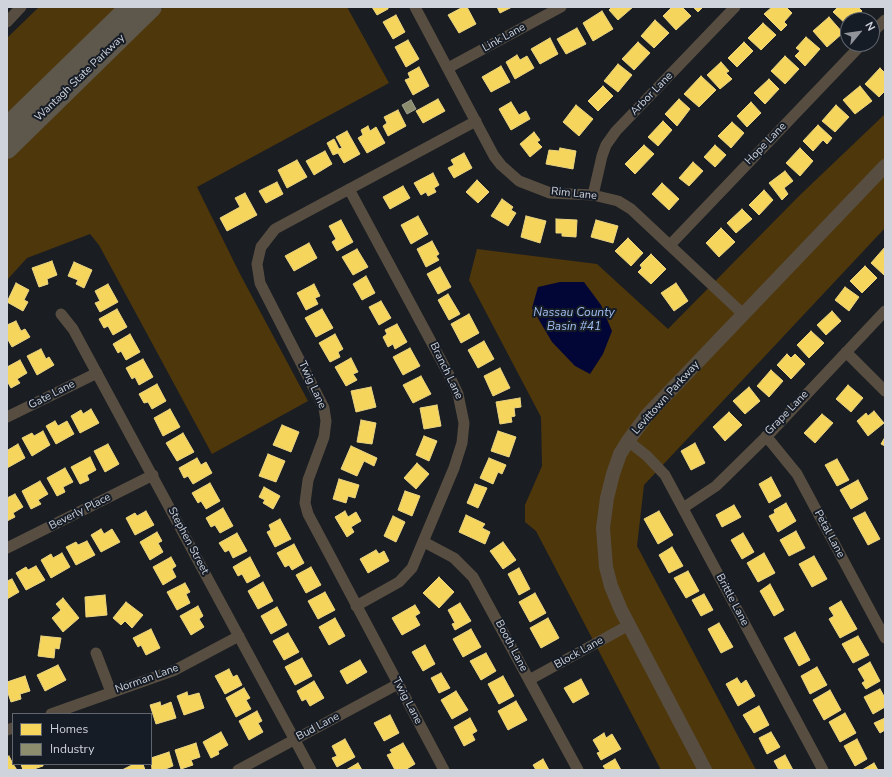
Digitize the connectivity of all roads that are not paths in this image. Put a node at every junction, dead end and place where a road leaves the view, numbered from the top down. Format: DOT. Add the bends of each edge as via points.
graph roads {
  1 [pos="21,7"];
  2 [pos="130,7"];
  3 [pos="152,7"];
  4 [pos="415,7"];
  5 [pos="561,7"];
  6 [pos="735,7"];
  7 [pos="549,10"];
  8 [pos="7,22"];
  9 [pos="854,52"];
  10 [pos="448,68"];
  11 [pos="476,120"];
  12 [pos="7,128"];
  13 [pos="7,149"];
  14 [pos="885,166"];
  15 [pos="349,189"];
  16 [pos="593,195"];
  17 [pos="670,245"];
  18 [pos="885,311"];
  19 [pos="61,314"];
  20 [pos="743,314"];
  21 [pos="846,352"];
  22 [pos="97,373"];
  23 [pos="885,390"];
  24 [pos="7,417"];
  25 [pos="766,436"];
  26 [pos="628,441"];
  27 [pos="153,475"];
  28 [pos="683,508"];
  29 [pos="424,542"];
  30 [pos="7,548"];
  31 [pos="356,606"];
  32 [pos="629,625"];
  33 [pos="239,636"];
  34 [pos="885,638"];
  35 [pos="96,653"];
  36 [pos="530,680"];
  37 [pos="398,684"];
  38 [pos="111,692"];
  39 [pos="54,713"];
  40 [pos="294,740"];
  41 [pos="238,770"];
  42 [pos="311,770"];
  43 [pos="444,770"];
  44 [pos="578,770"];
  45 [pos="705,770"];
  46 [pos="823,770"];
  1 -- 8 [label="street"];
  2 -- 12 [label="highway, Wantagh State Parkway"];
  3 -- 13 [label="highway, Wantagh State Parkway"];
  4 -- 10 [label="street, Rim Lane"];
  5 -- 7 [label="street, Link Lane"];
  6 -- 16 [label="street, Arbor Lane" via="616,131 602,156"];
  7 -- 10 [label="street, Link Lane"];
  9 -- 17 [label="street, Hope Lane"];
  10 -- 11 [label="street, Rim Lane"];
  11 -- 15 [label="street, Twig Lane"];
  11 -- 16 [label="street, Rim Lane" via="494,156 519,181 550,193"];
  14 -- 20 [label="street, Levittown Parkway"];
  15 -- 29 [label="street, Branch Lane" via="449,375 462,407 462,443"];
  15 -- 31 [label="street, Twig Lane" via="275,229 261,247 257,264 260,283 324,408 324,437 308,480 305,503 313,526"];
  16 -- 17 [label="street, Rim Lane" via="618,201 631,209"];
  17 -- 20 [label="street, Rim Lane"];
  18 -- 21 [label="street, Grape Lane"];
  19 -- 22 [label="street, Stephen Street" via="73,329"];
  20 -- 26 [label="street, Levittown Parkway" via="648,414"];
  21 -- 23 [label="street"];
  21 -- 25 [label="street, Grape Lane"];
  22 -- 24 [label="street, Gate Lane"];
  22 -- 27 [label="street, Stephen Street"];
  25 -- 28 [label="street, Grape Lane" via="716,486"];
  25 -- 34 [label="street, Petal Lane" via="797,474"];
  26 -- 28 [label="street, Brittle Lane" via="657,465"];
  26 -- 32 [label="street, Levittown Parkway" via="613,474 603,528 606,567 611,586"];
  27 -- 30 [label="street, Beverly Place"];
  27 -- 33 [label="street, Stephen Street"];
  28 -- 46 [label="street, Brittle Lane"];
  29 -- 31 [label="street, Branch Lane" via="406,576"];
  29 -- 36 [label="street, Booth Lane" via="454,558 473,577"];
  31 -- 37 [label="street, Twig Lane"];
  32 -- 36 [label="street, Block Lane"];
  32 -- 45 [label="street, Levittown Parkway"];
  33 -- 38 [label="street, Norman Lane" via="175,670"];
  33 -- 40 [label="street, Stephen Street"];
  35 -- 38 [label="street"];
  36 -- 44 [label="street, Booth Lane"];
  37 -- 40 [label="street, Bud Lane"];
  37 -- 43 [label="street, Twig Lane"];
  38 -- 39 [label="street, Norman Lane"];
  40 -- 41 [label="street, Bud Lane"];
  40 -- 42 [label="street, Stephen Street"];
}
